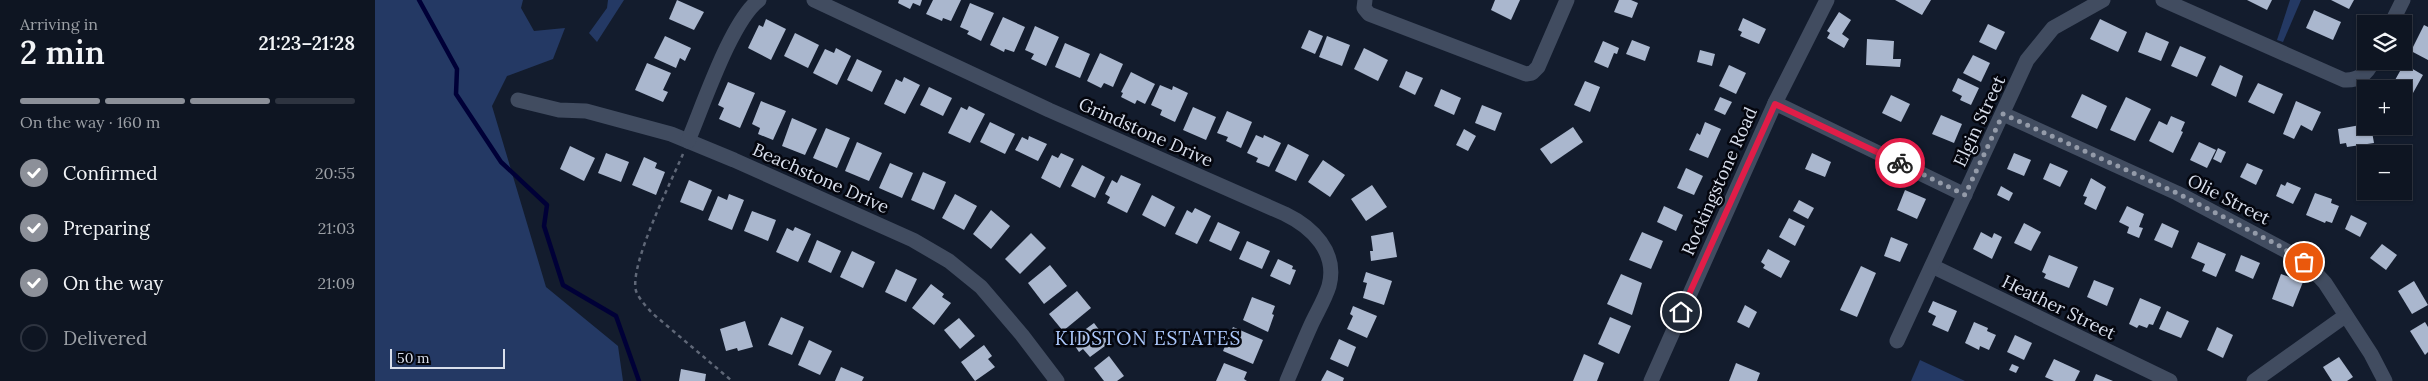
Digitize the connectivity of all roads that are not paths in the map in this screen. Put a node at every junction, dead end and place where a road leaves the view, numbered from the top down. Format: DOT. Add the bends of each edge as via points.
graph roads {
  1 [pos="759,0"];
  2 [pos="814,0"];
  3 [pos="1365,0"];
  4 [pos="1567,0"];
  5 [pos="1827,0"];
  6 [pos="2103,0"];
  7 [pos="2163,0"];
  8 [pos="2403,0"];
  9 [pos="2396,15"];
  10 [pos="2368,70"];
  11 [pos="518,100"];
  12 [pos="1775,104"];
  13 [pos="2003,114"];
  14 [pos="688,141"];
  15 [pos="1965,195"];
  16 [pos="1932,266"];
  17 [pos="2345,316"];
  18 [pos="1897,341"];
  19 [pos="1057,381"];
  20 [pos="1287,381"];
  21 [pos="1651,381"];
  22 [pos="2170,381"];
  23 [pos="2254,381"];
  24 [pos="2385,381"];
  1 -- 14 [label="street" via="746,13 732,38"];
  2 -- 20 [label="street, Grindstone Drive" via="1285,214 1313,232 1327,257 1329,287"];
  3 -- 4 [label="street" via="1364,8 1369,14 1526,74 1538,67"];
  5 -- 12 [label="street, Rockingstone Road"];
  6 -- 13 [label="street, Elgin Street" via="2053,28 2027,60"];
  7 -- 10 [label="street" via="2343,80 2359,78"];
  8 -- 9 [label="street"];
  11 -- 14 [label="street, Beachstone Drive" via="559,110 586,111"];
  12 -- 15 [label="street"];
  12 -- 21 [label="street, Rockingstone Road"];
  13 -- 15 [label="street, Elgin Street"];
  13 -- 17 [label="street, Olie Street" via="2177,193 2289,251 2317,275"];
  14 -- 19 [label="street, Beachstone Drive" via="889,229 949,261 995,302"];
  15 -- 16 [label="street, Elgin Street"];
  16 -- 18 [label="street, Elgin Street"];
  16 -- 22 [label="street, Heather Street"];
  17 -- 23 [label="street"];
  17 -- 24 [label="street, Olie Street"];
}
